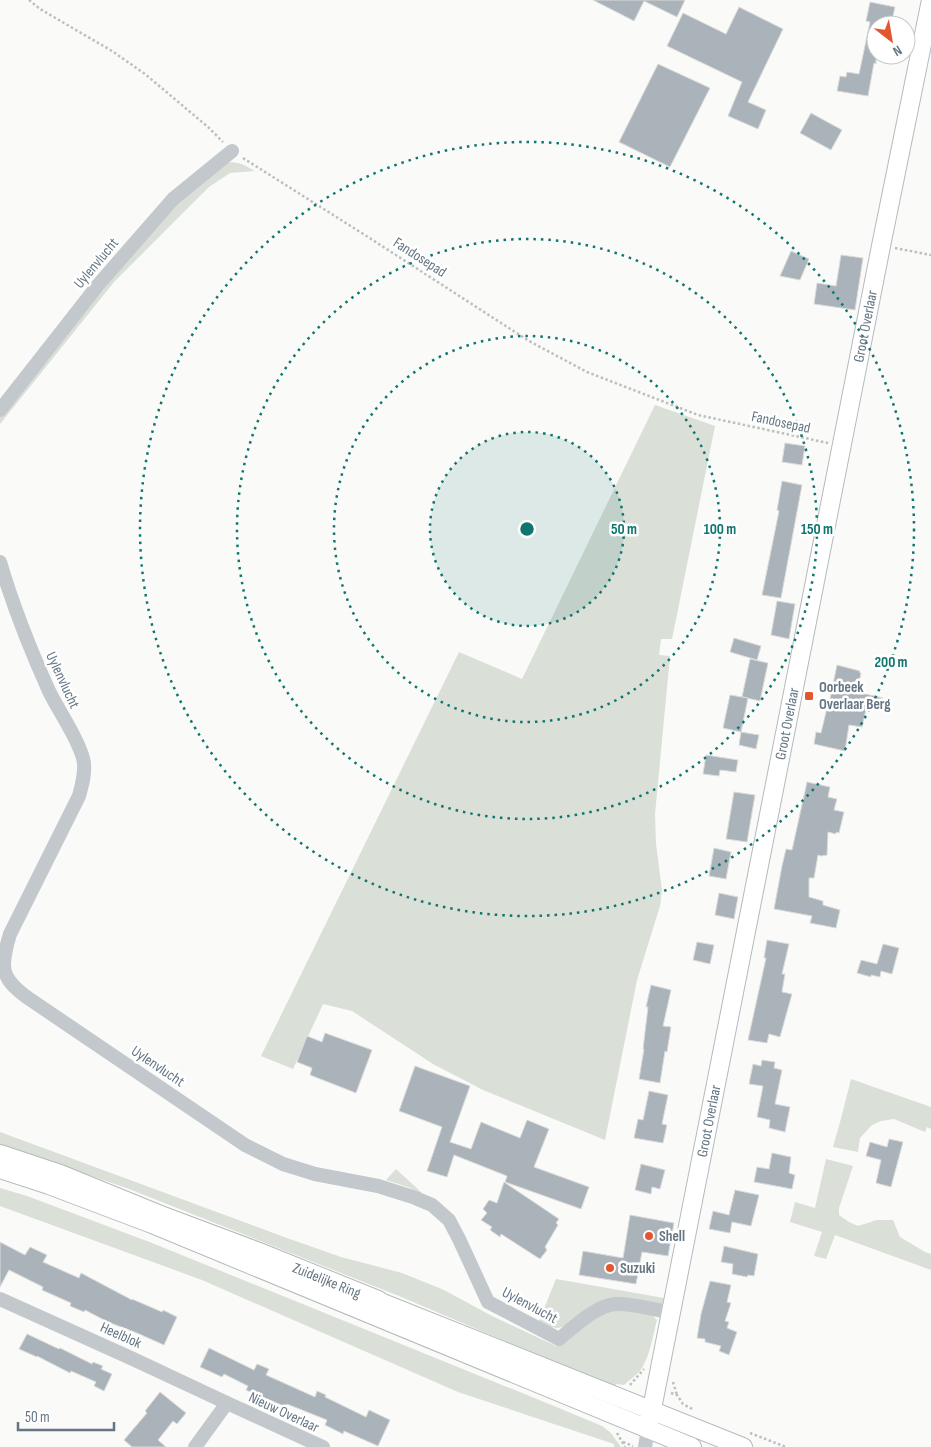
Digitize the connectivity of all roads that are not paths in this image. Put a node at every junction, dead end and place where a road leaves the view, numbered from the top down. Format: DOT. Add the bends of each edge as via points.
graph roads {
  1 [pos="931,0"];
  2 [pos="232,151"];
  3 [pos="0,410"];
  4 [pos="0,562"];
  5 [pos="0,1155"];
  6 [pos="0,1169"];
  7 [pos="0,1299"];
  8 [pos="378,1301"];
  9 [pos="670,1312"];
  10 [pos="227,1403"];
  11 [pos="652,1410"];
  12 [pos="648,1429"];
  13 [pos="195,1447"];
  14 [pos="323,1447"];
  15 [pos="644,1447"];
  16 [pos="692,1447"];
  17 [pos="743,1447"];
  1 -- 9 [label="main road, Groot Overlaar"];
  2 -- 3 [label="street, Uylenvlucht" via="174,199 98,284"];
  4 -- 9 [label="street, Uylenvlucht" via="21,628 84,761 79,796 2,951 2,971 9,984 245,1145 283,1164 315,1174 378,1186 432,1205 449,1220 488,1302 559,1339 606,1306 616,1304"];
  5 -- 8 [label="highway, Zuidelijke Ring" via="60,1175"];
  6 -- 12 [label="main road, Zuidelijke Ring" via="152,1224 267,1271 618,1425"];
  7 -- 10 [label="street, Heelblok"];
  8 -- 11 [label="main road, Zuidelijke Ring"];
  9 -- 11 [label="main road, Groot Overlaar"];
  10 -- 13 [label="street, Nieuw Overlaar"];
  10 -- 14 [label="street, Nieuw Overlaar"];
  11 -- 12 [label="main road, Groot Overlaar"];
  11 -- 17 [label="main road, Zuidelijke Ring"];
  12 -- 15 [label="street, Groot Overlaar"];
  12 -- 16 [label="main road, Zuidelijke Ring"];
}
